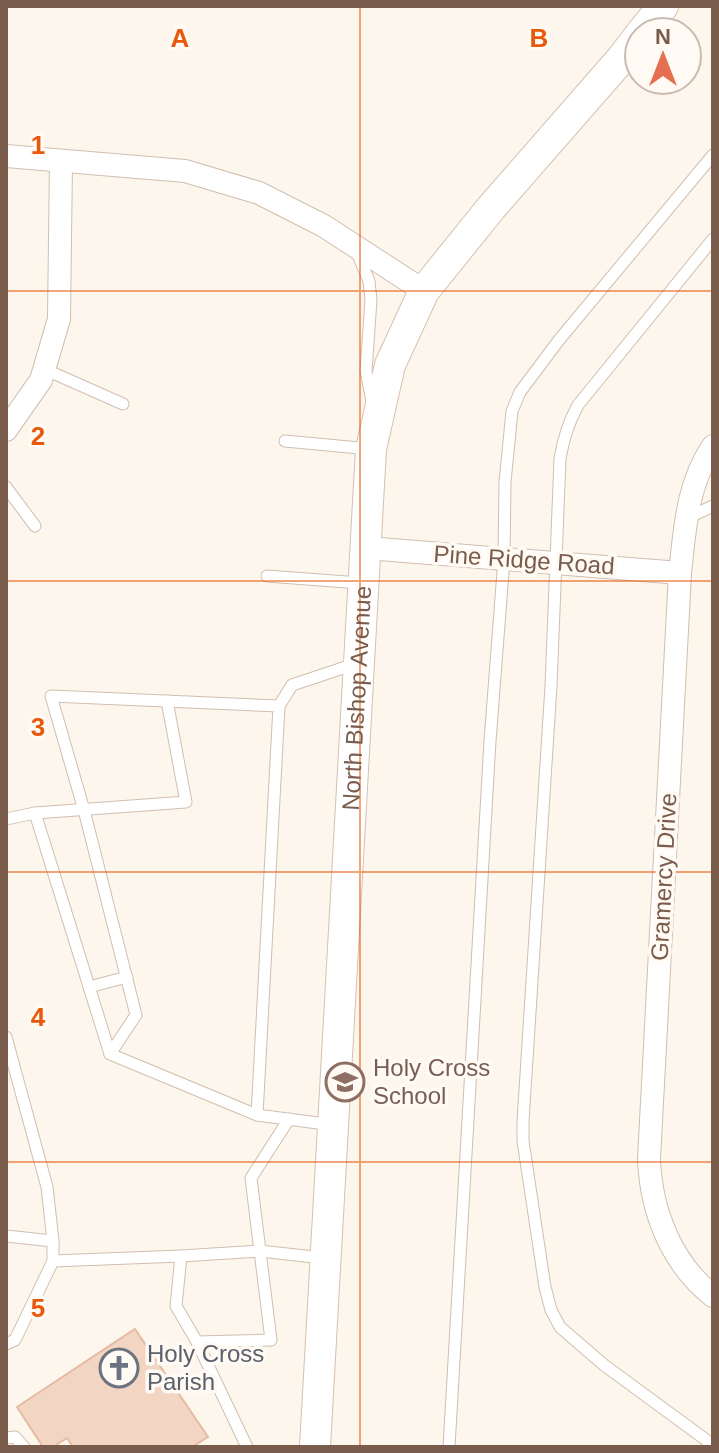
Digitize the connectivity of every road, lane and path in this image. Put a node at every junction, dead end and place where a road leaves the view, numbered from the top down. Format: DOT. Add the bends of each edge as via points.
graph roads {
  1 [pos="623,57"];
  2 [pos="713,155"];
  3 [pos="6,156"];
  4 [pos="61,161"];
  5 [pos="713,239"];
  6 [pos="354,246"];
  7 [pos="424,291"];
  8 [pos="44,369"];
  9 [pos="123,404"];
  10 [pos="6,430"];
  11 [pos="374,437"];
  12 [pos="285,441"];
  13 [pos="713,446"];
  14 [pos="6,487"];
  15 [pos="713,506"];
  16 [pos="686,518"];
  17 [pos="35,526"];
  18 [pos="367,548"];
  19 [pos="504,559"];
  20 [pos="557,563"];
  21 [pos="680,573"];
  22 [pos="267,576"];
  23 [pos="365,583"];
  24 [pos="360,662"];
  25 [pos="167,701"];
  26 [pos="279,706"];
  27 [pos="84,810"];
  28 [pos="35,813"];
  29 [pos="6,819"];
  30 [pos="127,977"];
  31 [pos="89,987"];
  32 [pos="6,1037"];
  33 [pos="110,1054"];
  34 [pos="257,1115"];
  35 [pos="289,1119"];
  36 [pos="334,1126"];
  37 [pos="6,1236"];
  38 [pos="53,1241"];
  39 [pos="260,1251"];
  40 [pos="181,1256"];
  41 [pos="327,1259"];
  42 [pos="53,1261"];
  43 [pos="713,1296"];
  44 [pos="197,1342"];
  45 [pos="6,1344"];
  46 [pos="6,1438"];
  47 [pos="713,1445"];
  48 [pos="24,1447"];
  49 [pos="247,1447"];
  50 [pos="315,1447"];
  51 [pos="449,1447"];
  1 -- 7 [label="main road, North Bishop Avenue"];
  2 -- 19 [label="lane" via="520,392 509,431"];
  3 -- 4 [label="street"];
  4 -- 6 [label="street" via="185,171 259,193"];
  4 -- 8 [label="street" via="59,319"];
  5 -- 20 [label="lane" via="569,420 560,459"];
  6 -- 7 [label="street"];
  6 -- 11 [label="lane" via="371,300 366,371"];
  7 -- 11 [label="main road, North Bishop Avenue" via="390,365"];
  8 -- 9 [label="lane"];
  8 -- 10 [label="street"];
  11 -- 12 [label="lane"];
  11 -- 18 [label="main road, North Bishop Avenue"];
  13 -- 16 [label="street, Gramercy Drive" via="692,489"];
  14 -- 17 [label="lane"];
  15 -- 16 [label="lane"];
  16 -- 21 [label="street, Gramercy Drive"];
  18 -- 19 [label="street, Pine Ridge Road"];
  18 -- 23 [label="main road, North Bishop Avenue"];
  19 -- 20 [label="street, Pine Ridge Road"];
  19 -- 51 [label="lane"];
  20 -- 21 [label="street, Pine Ridge Road"];
  20 -- 47 [label="lane" via="523,1121 545,1287 560,1327"];
  21 -- 43 [label="street, Gramercy Drive" via="649,1159 654,1199 672,1248"];
  22 -- 23 [label="lane"];
  23 -- 24 [label="main road, North Bishop Avenue"];
  24 -- 26 [label="lane" via="292,685"];
  24 -- 36 [label="main road, North Bishop Avenue"];
  25 -- 26 [label="lane"];
  25 -- 27 [label="lane" via="186,802"];
  25 -- 27 [label="lane" via="51,696"];
  26 -- 34 [label="lane"];
  27 -- 28 [label="lane"];
  27 -- 30 [label="lane"];
  28 -- 29 [label="lane"];
  28 -- 31 [label="lane"];
  30 -- 31 [label="lane"];
  30 -- 33 [label="lane" via="136,1015"];
  31 -- 33 [label="lane"];
  32 -- 38 [label="lane" via="47,1187"];
  33 -- 34 [label="lane"];
  34 -- 35 [label="lane"];
  35 -- 36 [label="lane"];
  35 -- 39 [label="lane" via="251,1178"];
  36 -- 41 [label="main road, North Bishop Avenue"];
  37 -- 38 [label="lane"];
  38 -- 42 [label="lane"];
  39 -- 40 [label="lane"];
  39 -- 41 [label="lane"];
  39 -- 44 [label="lane" via="271,1340"];
  40 -- 42 [label="lane"];
  40 -- 44 [label="lane" via="176,1306"];
  41 -- 50 [label="main road, North Bishop Avenue"];
  42 -- 45 [label="lane" via="15,1340"];
  44 -- 49 [label="lane"];
  46 -- 48 [label="lane" via="15,1437"];
}
